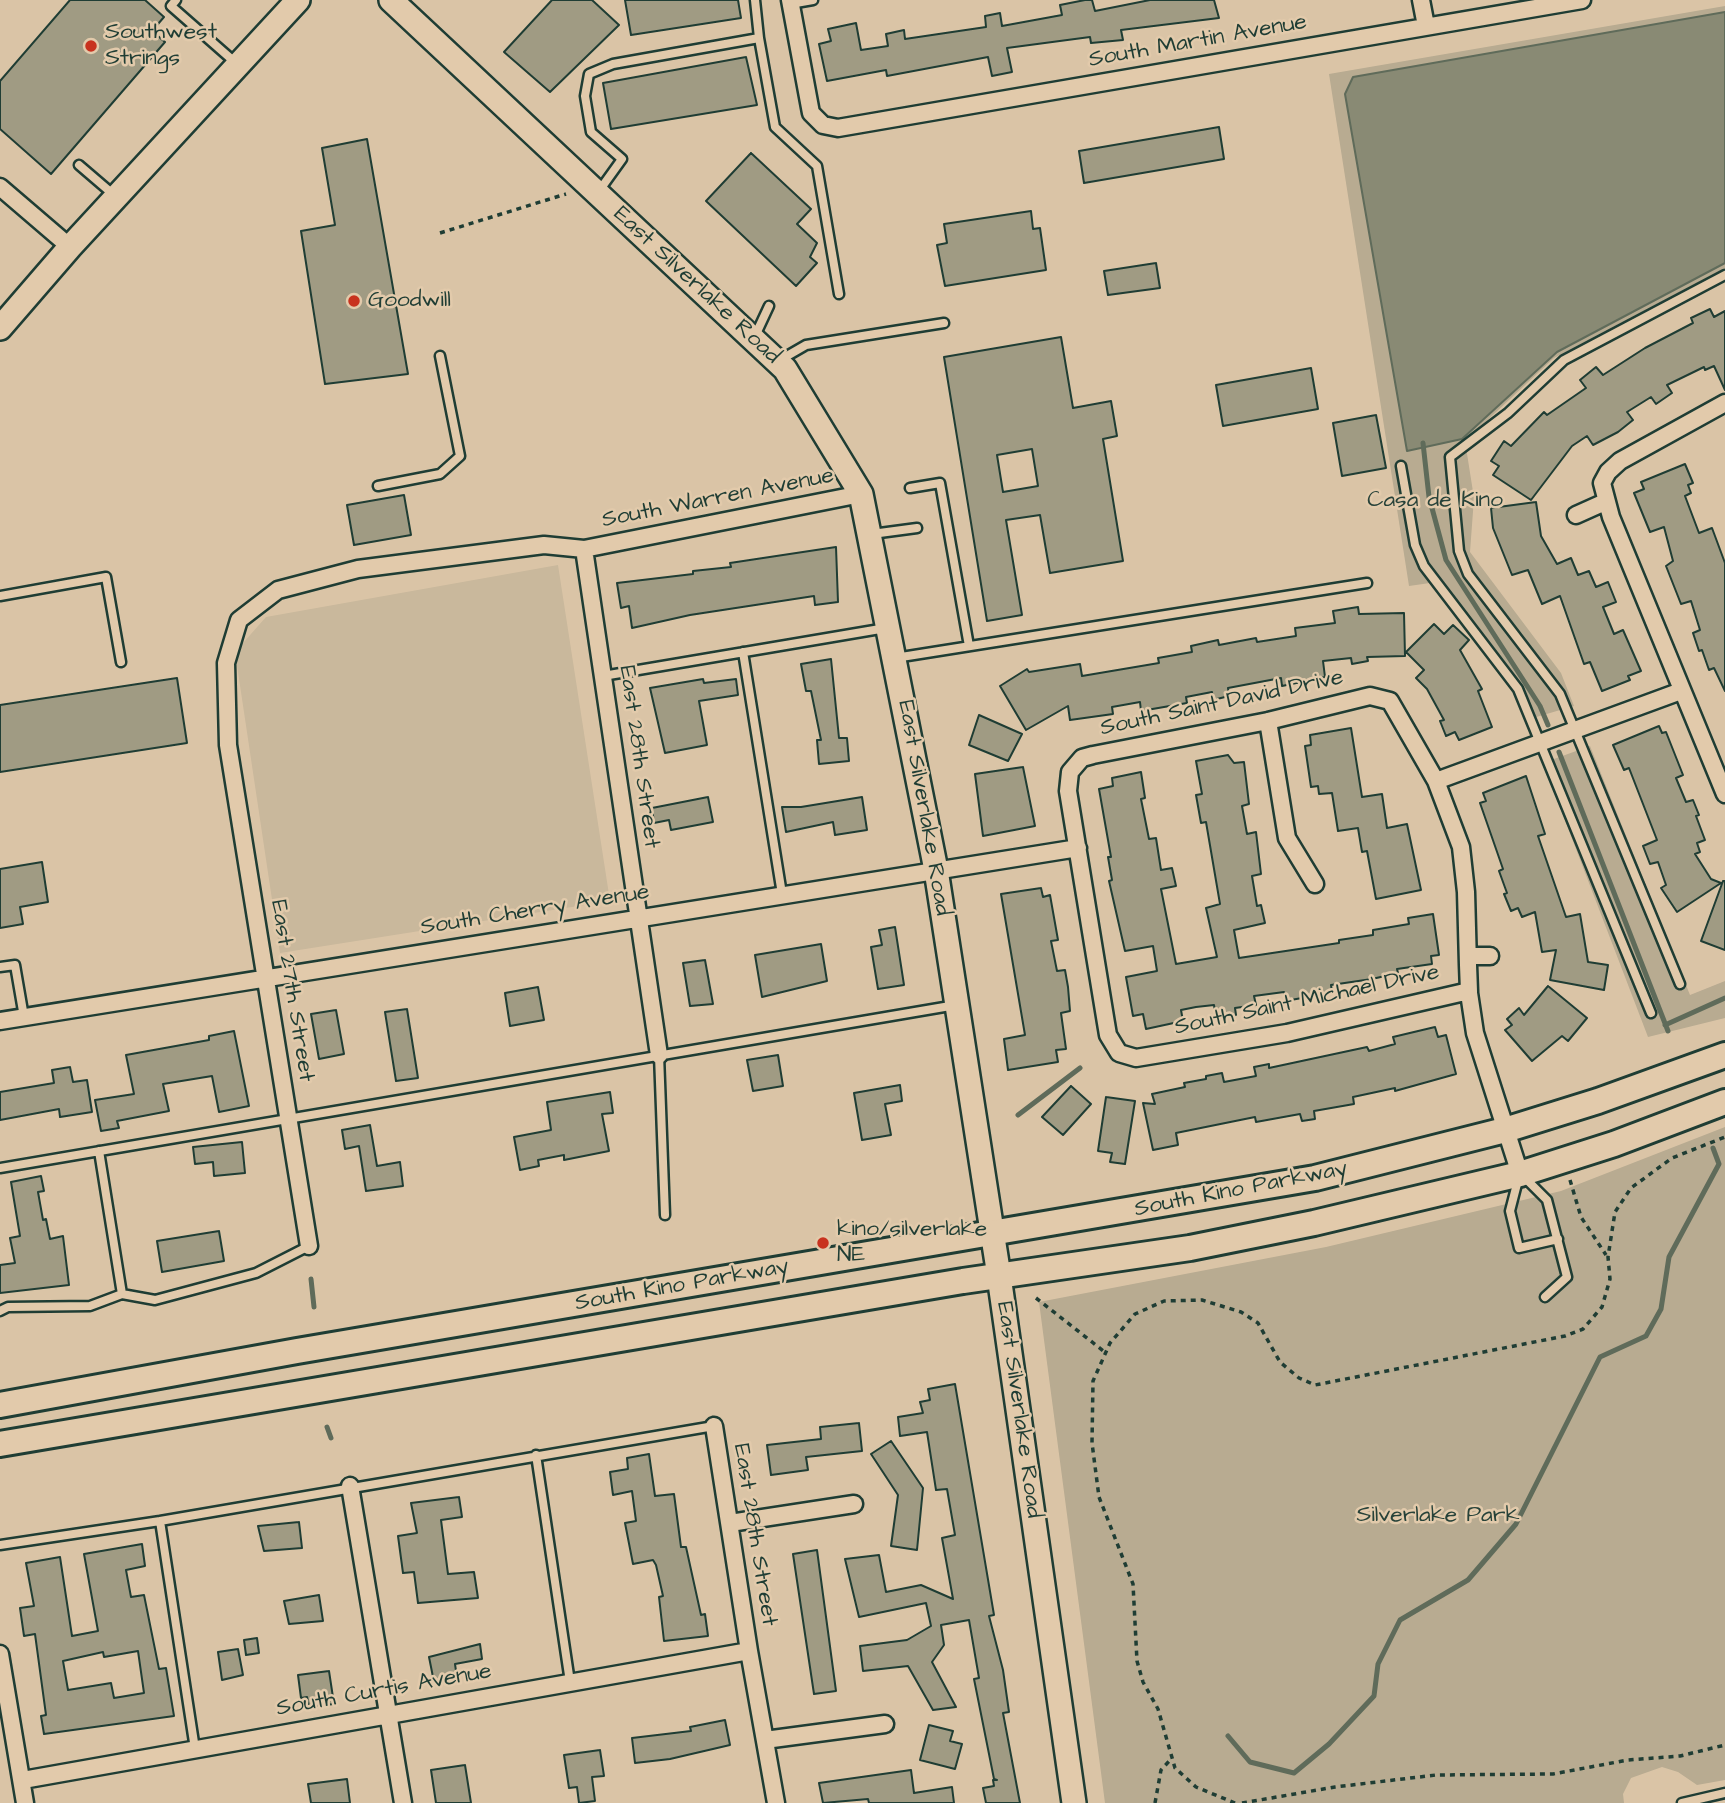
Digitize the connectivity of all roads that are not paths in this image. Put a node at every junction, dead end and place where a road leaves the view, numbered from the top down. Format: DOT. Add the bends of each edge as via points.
graph roads {
  1 [pos="176,0"];
  2 [pos="298,0"];
  3 [pos="391,0"];
  4 [pos="410,0"];
  5 [pos="755,0"];
  6 [pos="813,0"];
  7 [pos="1421,0"];
  8 [pos="1582,0"];
  9 [pos="790,2"];
  10 [pos="1426,26"];
  11 [pos="760,38"];
  12 [pos="451,56"];
  13 [pos="237,64"];
  14 [pos="79,165"];
  15 [pos="0,187"];
  16 [pos="597,193"];
  17 [pos="115,197"];
  18 [pos="70,247"];
  19 [pos="1725,275"];
  20 [pos="839,294"];
  21 [pos="769,306"];
  22 [pos="944,323"];
  23 [pos="0,328"];
  24 [pos="754,339"];
  25 [pos="440,356"];
  26 [pos="778,361"];
  27 [pos="1725,403"];
  28 [pos="1401,466"];
  29 [pos="378,486"];
  30 [pos="910,488"];
  31 [pos="861,494"];
  32 [pos="1605,502"];
  33 [pos="1576,515"];
  34 [pos="917,528"];
  35 [pos="871,534"];
  36 [pos="584,549"];
  37 [pos="1367,583"];
  38 [pos="0,596"];
  39 [pos="889,628"];
  40 [pos="969,646"];
  41 [pos="743,652"];
  42 [pos="895,658"];
  43 [pos="121,662"];
  44 [pos="603,676"];
  45 [pos="1681,691"];
  46 [pos="1268,721"];
  47 [pos="1576,730"];
  48 [pos="1540,743"];
  49 [pos="228,744"];
  50 [pos="1436,781"];
  51 [pos="1725,794"];
  52 [pos="1077,848"];
  53 [pos="936,870"];
  54 [pos="1315,884"];
  55 [pos="782,894"];
  56 [pos="639,917"];
  57 [pos="1468,956"];
  58 [pos="1490,956"];
  59 [pos="0,967"];
  60 [pos="266,977"];
  61 [pos="1680,984"];
  62 [pos="1469,991"];
  63 [pos="957,1005"];
  64 [pos="1651,1013"];
  65 [pos="24,1017"];
  66 [pos="0,1021"];
  67 [pos="659,1055"];
  68 [pos="1725,1055"];
  69 [pos="1725,1102"];
  70 [pos="288,1118"];
  71 [pos="1505,1130"];
  72 [pos="99,1151"];
  73 [pos="0,1168"];
  74 [pos="1520,1174"];
  75 [pos="665,1215"];
  76 [pos="993,1234"];
  77 [pos="1558,1240"];
  78 [pos="309,1246"];
  79 [pos="999,1276"];
  80 [pos="122,1294"];
  81 [pos="1545,1297"];
  82 [pos="0,1311"];
  83 [pos="5,1404"];
  84 [pos="714,1426"];
  85 [pos="0,1447"];
  86 [pos="536,1455"];
  87 [pos="350,1486"];
  88 [pos="854,1504"];
  89 [pos="160,1521"];
  90 [pos="730,1524"];
  91 [pos="0,1545"];
  92 [pos="750,1653"];
  93 [pos="0,1654"];
  94 [pos="570,1682"];
  95 [pos="388,1713"];
  96 [pos="885,1724"];
  97 [pos="765,1740"];
  98 [pos="195,1749"];
  99 [pos="23,1780"];
  100 [pos="1725,1793"];
  101 [pos="25,1803"];
  102 [pos="403,1803"];
  103 [pos="776,1803"];
  104 [pos="1074,1803"];
  105 [pos="1682,1803"];
  1 -- 13 [label="lane" via="171,6"];
  2 -- 13 [label="street"];
  3 -- 12 [label="street, East Silverlake Road"];
  4 -- 12 [label="street"];
  5 -- 11 [label="lane"];
  6 -- 9 [label="lane"];
  7 -- 10 [label="street"];
  8 -- 10 [label="street, South Martin Avenue"];
  9 -- 10 [label="street, South Martin Avenue" via="811,113 823,125 838,128"];
  11 -- 16 [label="lane" via="613,64 589,74 584,96 592,132 622,159"];
  11 -- 20 [label="lane" via="775,127 817,166"];
  12 -- 16 [label="street, East Silverlake Road"];
  13 -- 17 [label="street"];
  14 -- 17 [label="lane"];
  15 -- 18 [label="street"];
  16 -- 24 [label="street, East Silverlake Road"];
  17 -- 18 [label="street"];
  18 -- 23 [label="street"];
  19 -- 47 [label="lane" via="1564,360 1508,413 1450,457 1459,551 1468,574 1547,674"];
  21 -- 24 [label="lane"];
  22 -- 26 [label="lane" via="806,345"];
  24 -- 26 [label="street, East Silverlake Road"];
  25 -- 29 [label="lane" via="460,456 440,474"];
  26 -- 31 [label="street, East Silverlake Road"];
  27 -- 32 [label="street" via="1620,461 1602,483"];
  28 -- 48 [label="lane" via="1415,545 1424,566 1518,689"];
  30 -- 40 [label="lane" via="940,484"];
  31 -- 35 [label="street, East Silverlake Road"];
  31 -- 36 [label="street, South Warren Avenue"];
  32 -- 33 [label="street"];
  32 -- 45 [label="street"];
  34 -- 35 [label="lane"];
  35 -- 39 [label="street, East Silverlake Road"];
  36 -- 44 [label="street, East 28th Street"];
  36 -- 49 [label="street, South Warren Avenue" via="544,545 358,569 278,590 239,620 226,663"];
  37 -- 40 [label="lane"];
  38 -- 43 [label="lane" via="106,577"];
  39 -- 41 [label="lane"];
  39 -- 42 [label="street, East Silverlake Road"];
  40 -- 42 [label="lane"];
  41 -- 44 [label="lane"];
  41 -- 55 [label="lane"];
  42 -- 53 [label="street, East Silverlake Road"];
  44 -- 56 [label="street, East 28th Street"];
  45 -- 47 [label="street"];
  45 -- 51 [label="street"];
  46 -- 50 [label="street, South Saint David Drive" via="1370,696 1390,701"];
  46 -- 52 [label="street, South Saint David Drive" via="1093,755 1064,768"];
  46 -- 54 [label="street" via="1287,838"];
  47 -- 48 [label="street"];
  47 -- 61 [label="lane"];
  48 -- 50 [label="street"];
  48 -- 64 [label="lane"];
  49 -- 60 [label="street, East 27th Street"];
  50 -- 57 [label="street" via="1461,846"];
  52 -- 53 [label="street, South Cherry Avenue"];
  52 -- 62 [label="street, South Saint Michael Drive" via="1115,1053 1136,1058 1287,1033"];
  53 -- 55 [label="street, South Cherry Avenue"];
  53 -- 63 [label="street, East Silverlake Road"];
  55 -- 56 [label="street, South Cherry Avenue"];
  56 -- 60 [label="street, South Cherry Avenue"];
  56 -- 67 [label="street, East 28th Street"];
  57 -- 58 [label="street"];
  57 -- 62 [label="street"];
  59 -- 65 [label="lane" via="15,965"];
  60 -- 65 [label="street, South Cherry Avenue"];
  60 -- 70 [label="street, East 27th Street"];
  62 -- 71 [label="street" via="1475,1033"];
  63 -- 67 [label="lane"];
  63 -- 76 [label="street, East Silverlake Road"];
  65 -- 66 [label="street, South Cherry Avenue"];
  67 -- 70 [label="lane"];
  67 -- 75 [label="lane"];
  68 -- 71 [label="main road, South Kino Parkway"];
  69 -- 74 [label="main road, South Kino Parkway"];
  70 -- 72 [label="lane"];
  70 -- 78 [label="street, East 27th Street"];
  71 -- 74 [label="street"];
  71 -- 76 [label="main road, South Kino Parkway" via="1315,1178"];
  72 -- 73 [label="lane"];
  72 -- 80 [label="lane"];
  74 -- 77 [label="lane" via="1547,1200"];
  74 -- 77 [label="lane" via="1510,1211 1519,1248"];
  74 -- 79 [label="main road, South Kino Parkway" via="1190,1248"];
  76 -- 79 [label="street, East Silverlake Road"];
  76 -- 83 [label="main road, South Kino Parkway"];
  77 -- 81 [label="lane" via="1567,1277"];
  78 -- 80 [label="lane" via="256,1273 155,1300"];
  79 -- 85 [label="main road, South Kino Parkway"];
  79 -- 104 [label="street, East Silverlake Road"];
  80 -- 82 [label="lane" via="90,1306 8,1307"];
  84 -- 86 [label="lane"];
  84 -- 90 [label="street, East 28th Street"];
  86 -- 87 [label="lane"];
  86 -- 94 [label="lane"];
  87 -- 89 [label="lane"];
  87 -- 95 [label="street"];
  88 -- 90 [label="street"];
  89 -- 91 [label="lane"];
  89 -- 98 [label="lane"];
  90 -- 92 [label="street, East 28th Street"];
  92 -- 94 [label="street, South Curtis Avenue"];
  92 -- 97 [label="street, East 28th Street"];
  93 -- 99 [label="street"];
  94 -- 95 [label="street, South Curtis Avenue"];
  95 -- 98 [label="street, South Curtis Avenue"];
  95 -- 102 [label="street"];
  96 -- 97 [label="street"];
  97 -- 103 [label="street, East 28th Street"];
  98 -- 99 [label="street, South Curtis Avenue"];
  99 -- 101 [label="street"];
  100 -- 105 [label="lane"];
}
